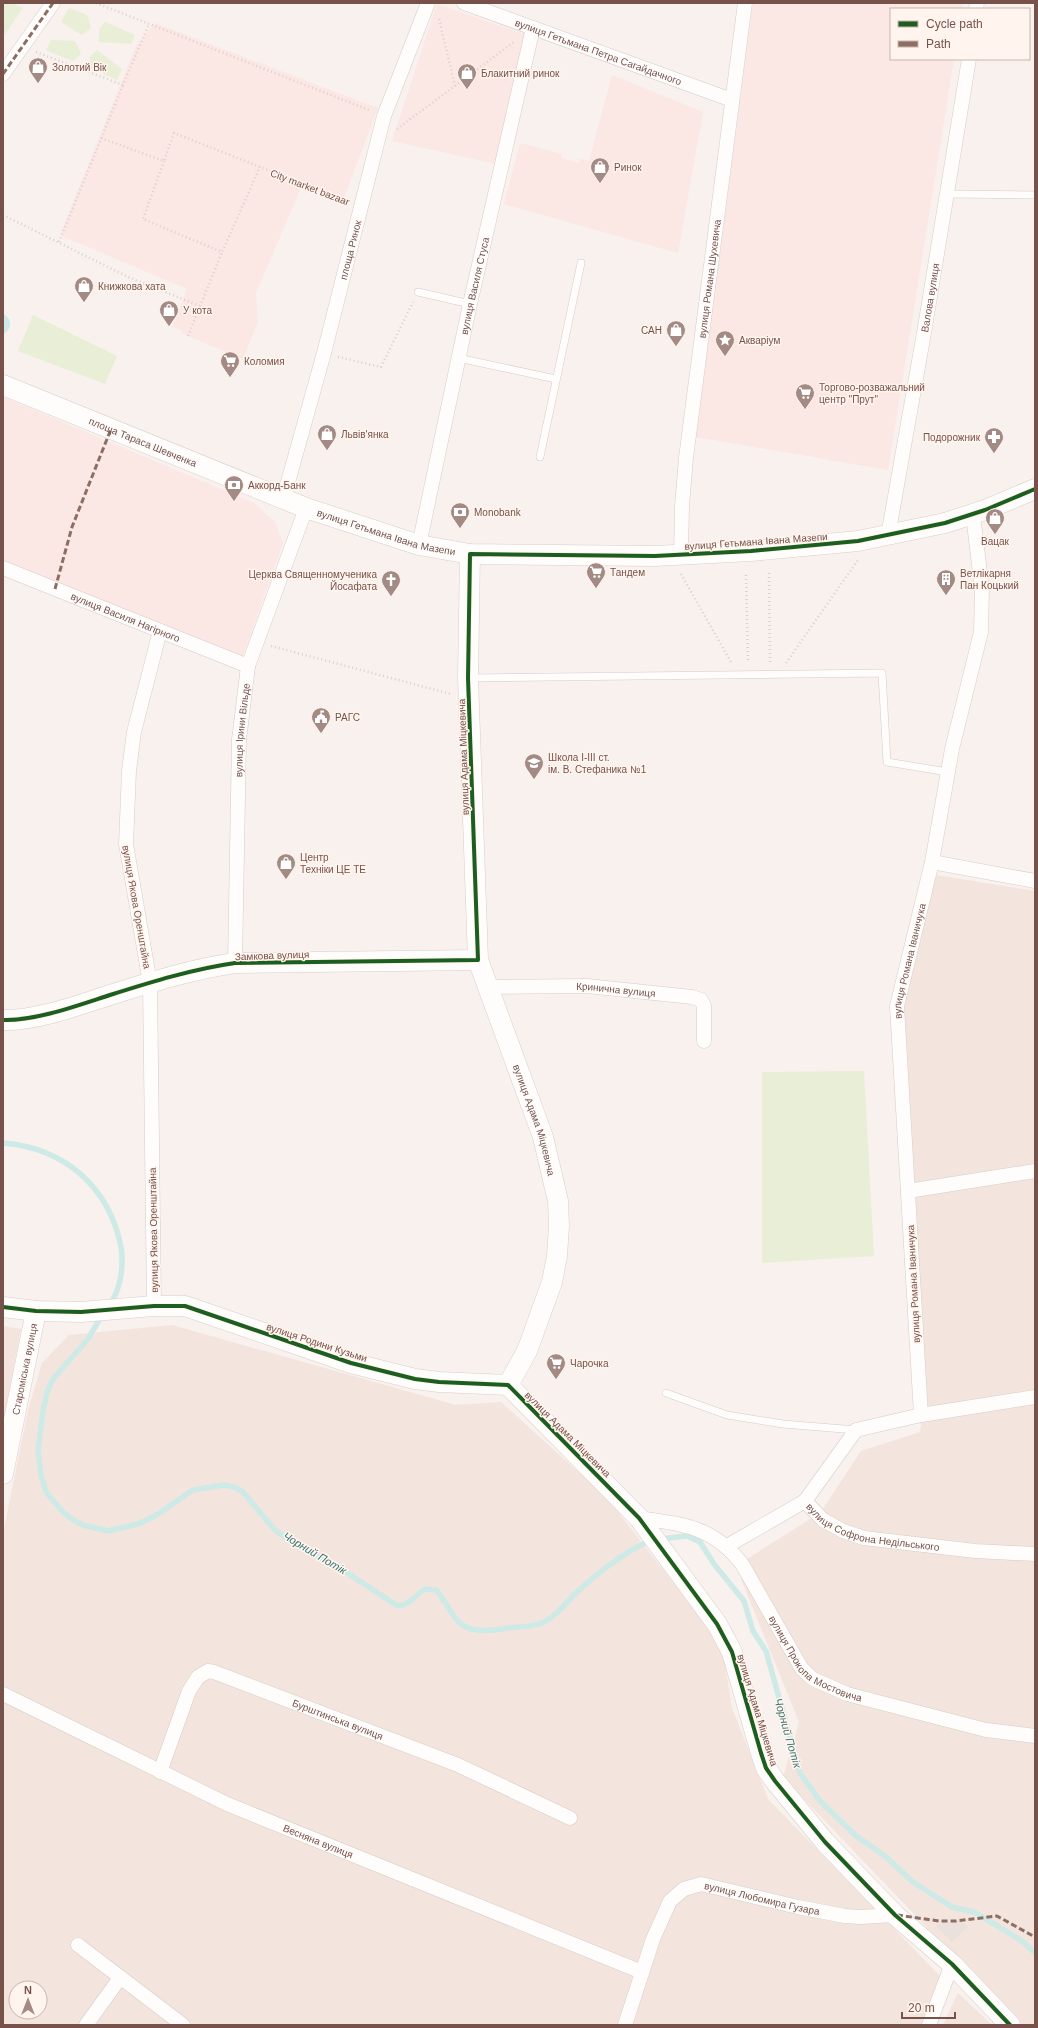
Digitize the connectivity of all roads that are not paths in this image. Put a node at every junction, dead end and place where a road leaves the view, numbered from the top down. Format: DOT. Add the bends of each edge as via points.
graph roads {
  1 [pos="53,3"];
  2 [pos="428,3"];
  3 [pos="464,3"];
  4 [pos="745,3"];
  5 [pos="534,28"];
  6 [pos="969,60"];
  7 [pos="3,74"];
  8 [pos="732,100"];
  9 [pos="948,194"];
  10 [pos="1035,194"];
  11 [pos="581,263"];
  12 [pos="418,292"];
  13 [pos="470,304"];
  14 [pos="458,358"];
  15 [pos="556,379"];
  16 [pos="3,384"];
  17 [pos="540,457"];
  18 [pos="1035,489"];
  19 [pos="283,500"];
  20 [pos="306,508"];
  21 [pos="973,515"];
  22 [pos="888,536"];
  23 [pos="419,545"];
  24 [pos="470,554"];
  25 [pos="681,564"];
  26 [pos="3,568"];
  27 [pos="160,631"];
  28 [pos="248,666"];
  29 [pos="468,678"];
  30 [pos="948,772"];
  31 [pos="932,862"];
  32 [pos="1035,881"];
  33 [pos="478,960"];
  34 [pos="235,963"];
  35 [pos="150,984"];
  36 [pos="488,987"];
  37 [pos="3,1020"];
  38 [pos="704,1041"];
  39 [pos="1035,1171"];
  40 [pos="908,1191"];
  41 [pos="154,1306"];
  42 [pos="3,1307"];
  43 [pos="36,1311"];
  44 [pos="508,1385"];
  45 [pos="666,1393"];
  46 [pos="1035,1397"];
  47 [pos="921,1415"];
  48 [pos="856,1430"];
  49 [pos="3,1474"];
  50 [pos="805,1501"];
  51 [pos="639,1518"];
  52 [pos="727,1546"];
  53 [pos="1035,1554"];
  54 [pos="3,1694"];
  55 [pos="1035,1736"];
  56 [pos="160,1772"];
  57 [pos="570,1818"];
  58 [pos="895,1915"];
  59 [pos="78,1945"];
  60 [pos="952,1964"];
  61 [pos="642,1972"];
  62 [pos="120,1978"];
  63 [pos="86,2025"];
  64 [pos="183,2025"];
  65 [pos="625,2025"];
  66 [pos="928,2025"];
  67 [pos="1010,2025"];
  1 -- 7 [label="street"];
  2 -- 19 [label="street, площа Ринок" via="384,116 324,353"];
  3 -- 5 [label="street, вулиця Гетьмана Петра Сагайдачного"];
  4 -- 8 [label="street, вулиця Романа Шухевича"];
  5 -- 8 [label="street, вулиця Гетьмана Петра Сагайдачного"];
  5 -- 13 [label="street, вулиця Василя Стуса"];
  6 -- 9 [label="street, Валова вулиця"];
  8 -- 25 [label="street, вулиця Романа Шухевича" via="686,458"];
  9 -- 10 [label="lane"];
  9 -- 22 [label="street, Валова вулиця"];
  11 -- 15 [label="lane"];
  12 -- 13 [label="lane"];
  13 -- 14 [label="street, вулиця Василя Стуса"];
  14 -- 15 [label="lane"];
  14 -- 23 [label="street, вулиця Василя Стуса"];
  15 -- 17 [label="lane"];
  16 -- 19 [label="main road, площа Тараса Шевченка"];
  18 -- 21 [label="main road, вулиця Гетьмана Івана Мазепи"];
  19 -- 20 [label="main road, вулиця Гетьмана Івана Мазепи"];
  20 -- 23 [label="main road, вулиця Гетьмана Івана Мазепи"];
  20 -- 28 [label="street, вулиця Ірини Вільде"];
  21 -- 22 [label="main road, вулиця Гетьмана Івана Мазепи"];
  21 -- 30 [label="street, вулиця Романа Іваничука" via="982,589 981,632"];
  22 -- 25 [label="main road, вулиця Гетьмана Івана Мазепи" via="759,551"];
  23 -- 24 [label="main road, вулиця Гетьмана Івана Мазепи"];
  24 -- 25 [label="main road, вулиця Гетьмана Івана Мазепи"];
  24 -- 29 [label="main road, вулиця Адама Міцкевича"];
  26 -- 27 [label="street, вулиця Василя Нагірного"];
  27 -- 28 [label="street, вулиця Василя Нагірного"];
  27 -- 35 [label="street, вулиця Якова Оренштайна" via="134,732 129,771 126,844"];
  28 -- 34 [label="street, вулиця Ірини Вільде" via="239,740"];
  29 -- 30 [label="lane" via="882,673 887,762"];
  29 -- 33 [label="main road, вулиця Адама Міцкевича"];
  30 -- 31 [label="street, вулиця Романа Іваничука"];
  31 -- 32 [label="street"];
  31 -- 40 [label="street, вулиця Романа Іваничука" via="896,1006"];
  33 -- 34 [label="main road, Замкова вулиця"];
  33 -- 36 [label="main road, вулиця Адама Міцкевича"];
  34 -- 35 [label="main road, Замкова вулиця" via="201,968"];
  35 -- 37 [label="main road, Замкова вулиця" via="72,1007 14,1020"];
  35 -- 41 [label="street, вулиця Якова Оренштайна"];
  36 -- 38 [label="street, Кринична вулиця" via="587,986 692,997 701,1000 704,1006"];
  36 -- 44 [label="main road, вулиця Адама Міцкевича" via="543,1137 558,1201 557,1256 552,1282 527,1351"];
  39 -- 40 [label="street"];
  40 -- 47 [label="street, вулиця Романа Іваничука"];
  41 -- 43 [label="main road, вулиця Родини Кузьми" via="81,1312"];
  41 -- 44 [label="main road, вулиця Родини Кузьми" via="185,1306 351,1363 415,1379"];
  42 -- 43 [label="main road, вулиця Родини Кузьми"];
  43 -- 49 [label="main road, Староміська вулиця"];
  44 -- 51 [label="main road, вулиця Адама Міцкевича"];
  45 -- 48 [label="lane" via="698,1406 734,1416 783,1424"];
  46 -- 47 [label="street"];
  47 -- 48 [label="street"];
  48 -- 50 [label="street"];
  50 -- 52 [label="street, вулиця Софрона Недільського"];
  50 -- 53 [label="street, вулиця Софрона Недільського" via="823,1520 843,1531 864,1538 960,1550"];
  51 -- 52 [label="street, вулиця Прокопа Мостовича" via="693,1526"];
  51 -- 58 [label="main road, вулиця Адама Міцкевича" via="728,1642 769,1773 825,1842"];
  52 -- 55 [label="street, вулиця Прокопа Мостовича" via="742,1564 802,1669 814,1680 847,1694 986,1730"];
  54 -- 56 [label="street, Весняна вулиця"];
  56 -- 57 [label="street, Бурштинська вулиця" via="189,1691 198,1677 208,1671 458,1765"];
  56 -- 61 [label="street, Весняна вулиця" via="227,1804"];
  58 -- 60 [label="main road, вулиця Адама Міцкевича"];
  58 -- 61 [label="street, вулиця Любомира Гузара" via="845,1916 696,1884 684,1889 670,1901"];
  59 -- 62 [label="street"];
  60 -- 66 [label="street"];
  60 -- 67 [label="main road, вулиця Адама Міцкевича"];
  61 -- 65 [label="street, вулиця Любомира Гузара"];
  62 -- 63 [label="street"];
  62 -- 64 [label="street"];
}
